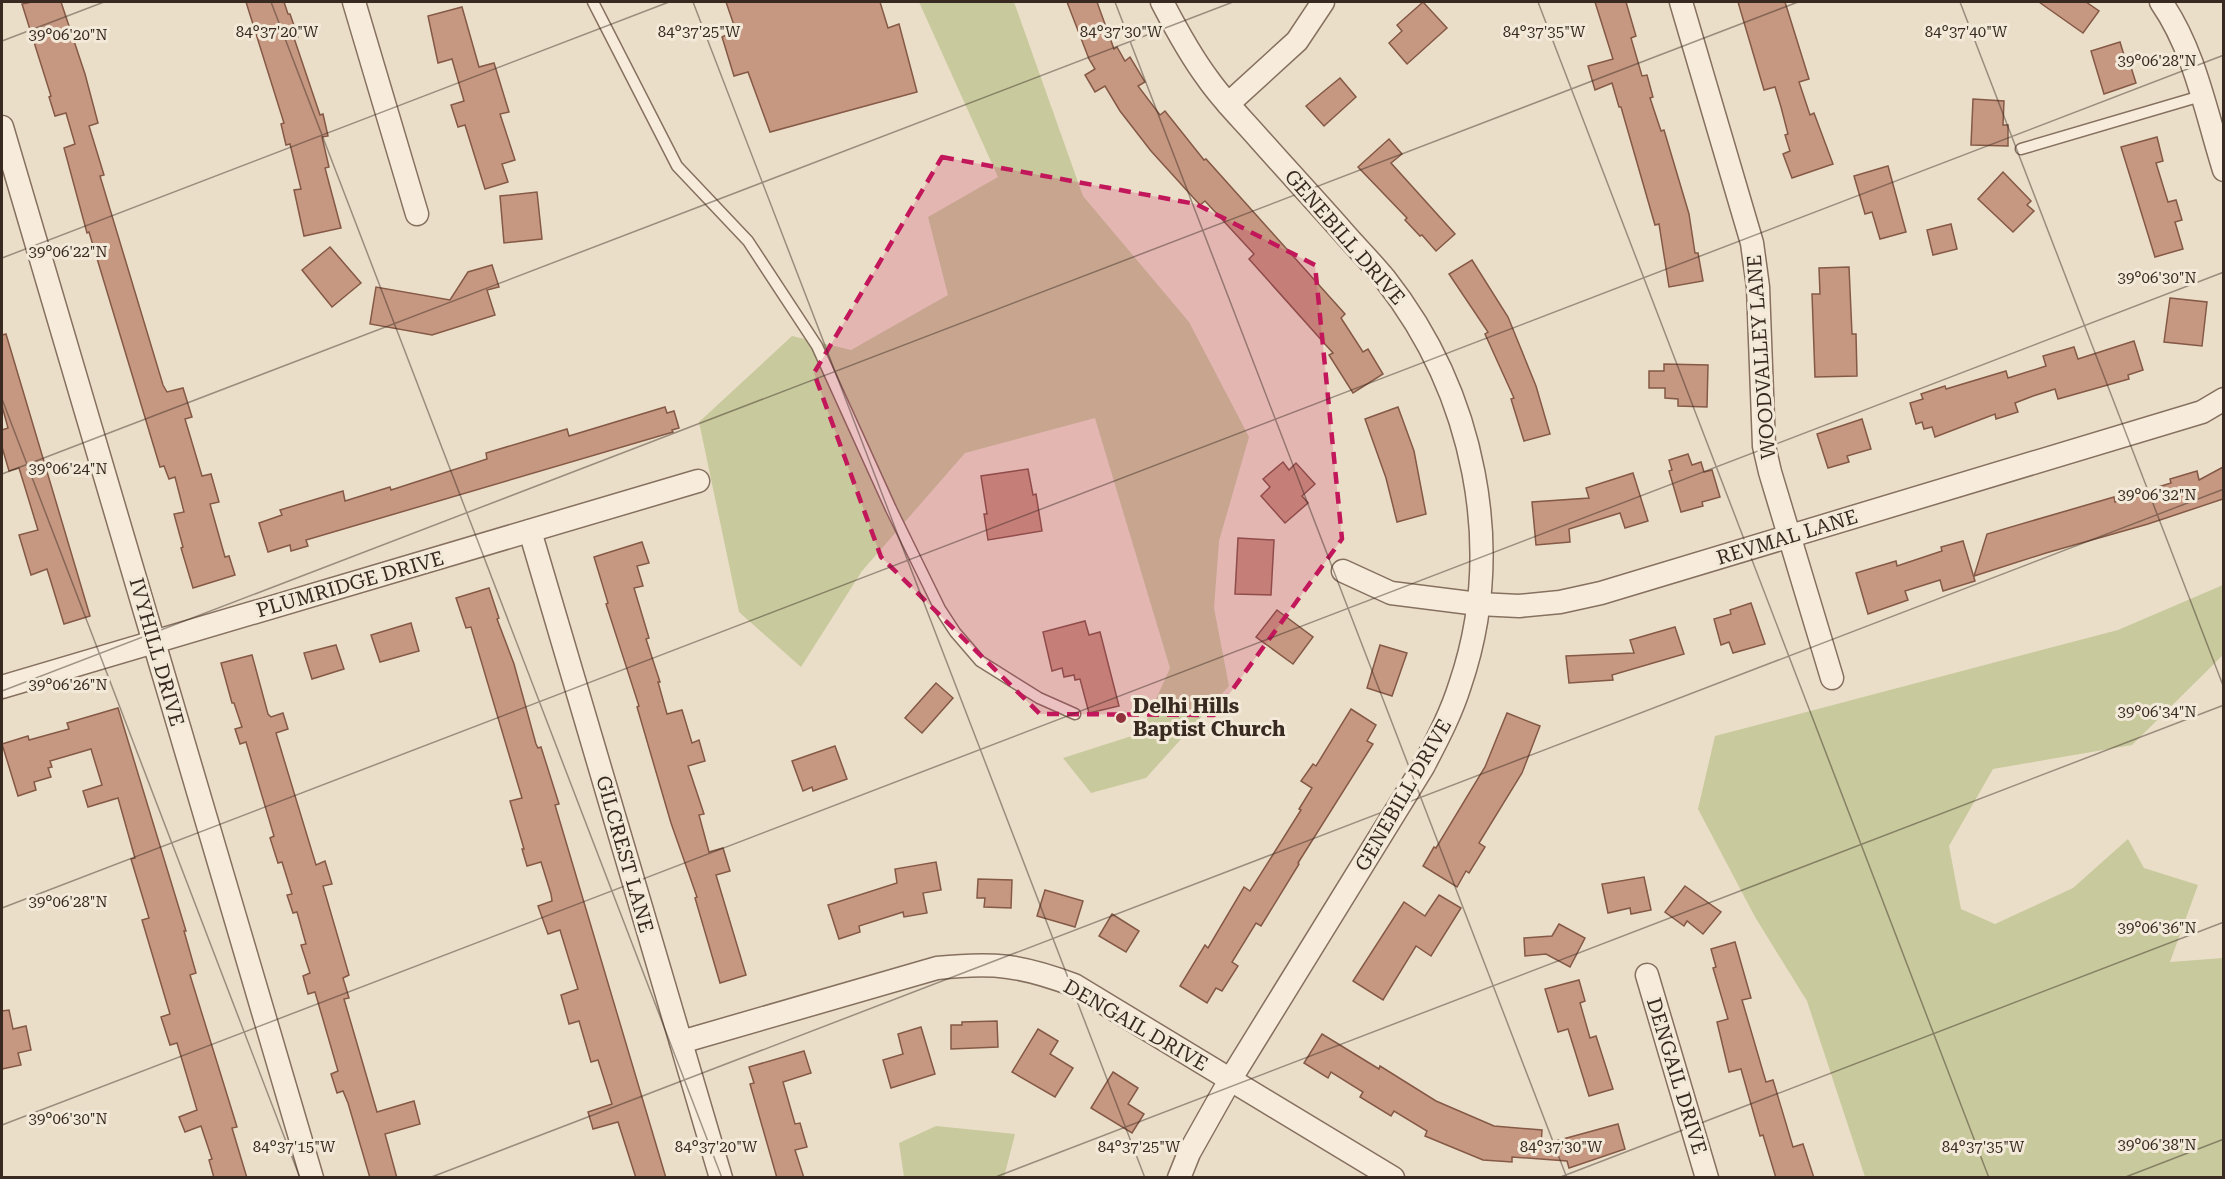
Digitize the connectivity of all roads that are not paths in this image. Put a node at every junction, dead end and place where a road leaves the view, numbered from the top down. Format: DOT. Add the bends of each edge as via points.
graph roads {
  1 [pos="354,2"];
  2 [pos="593,2"];
  3 [pos="1162,2"];
  4 [pos="1323,2"];
  5 [pos="1681,2"];
  6 [pos="2161,2"];
  7 [pos="2201,96"];
  8 [pos="1228,104"];
  9 [pos="2,126"];
  10 [pos="2021,149"];
  11 [pos="2223,170"];
  12 [pos="417,214"];
  13 [pos="2223,399"];
  14 [pos="698,481"];
  15 [pos="530,531"];
  16 [pos="1789,536"];
  17 [pos="1343,572"];
  18 [pos="1478,604"];
  19 [pos="154,642"];
  20 [pos="1832,678"];
  21 [pos="2,687"];
  22 [pos="1075,714"];
  23 [pos="1647,975"];
  24 [pos="681,1042"];
  25 [pos="1230,1080"];
  26 [pos="312,1178"];
  27 [pos="721,1178"];
  28 [pos="1179,1178"];
  29 [pos="1393,1178"];
  30 [pos="1707,1178"];
  1 -- 12 [label="street"];
  2 -- 22 [label="lane" via="677,166 748,241 818,346 891,509 955,632 980,661 1039,698"];
  3 -- 8 [label="street, GENEBILL DRIVE" via="1180,37"];
  4 -- 8 [label="street" via="1297,41"];
  5 -- 16 [label="street, WOODVALLEY LANE" via="1752,243 1758,287 1764,446"];
  6 -- 7 [label="street" via="2187,48"];
  7 -- 10 [label="lane"];
  7 -- 11 [label="street"];
  8 -- 18 [label="street, GENEBILL DRIVE" via="1384,279 1435,356 1455,403 1478,492 1482,542"];
  9 -- 19 [label="street, IVYHILL DRIVE"];
  13 -- 16 [label="street, REVMAL LANE" via="2202,412"];
  14 -- 15 [label="street, PLUMRIDGE DRIVE"];
  15 -- 19 [label="street, PLUMRIDGE DRIVE"];
  15 -- 24 [label="street, GILCREST LANE"];
  16 -- 18 [label="street, REVMAL LANE" via="1560,602"];
  16 -- 20 [label="street, WOODVALLEY LANE"];
  17 -- 18 [label="street, REVMAL LANE" via="1390,593"];
  18 -- 25 [label="street, GENEBILL DRIVE" via="1461,683 1423,767"];
  19 -- 21 [label="street, PLUMRIDGE DRIVE"];
  19 -- 26 [label="street, IVYHILL DRIVE"];
  23 -- 30 [label="street, DENGAIL DRIVE"];
  24 -- 25 [label="street, DENGAIL DRIVE" via="937,968 1009,966 1074,985"];
  24 -- 27 [label="street, GILCREST LANE"];
  25 -- 28 [label="street, GENEBILL DRIVE"];
  25 -- 29 [label="street, DENGAIL DRIVE"];
}
